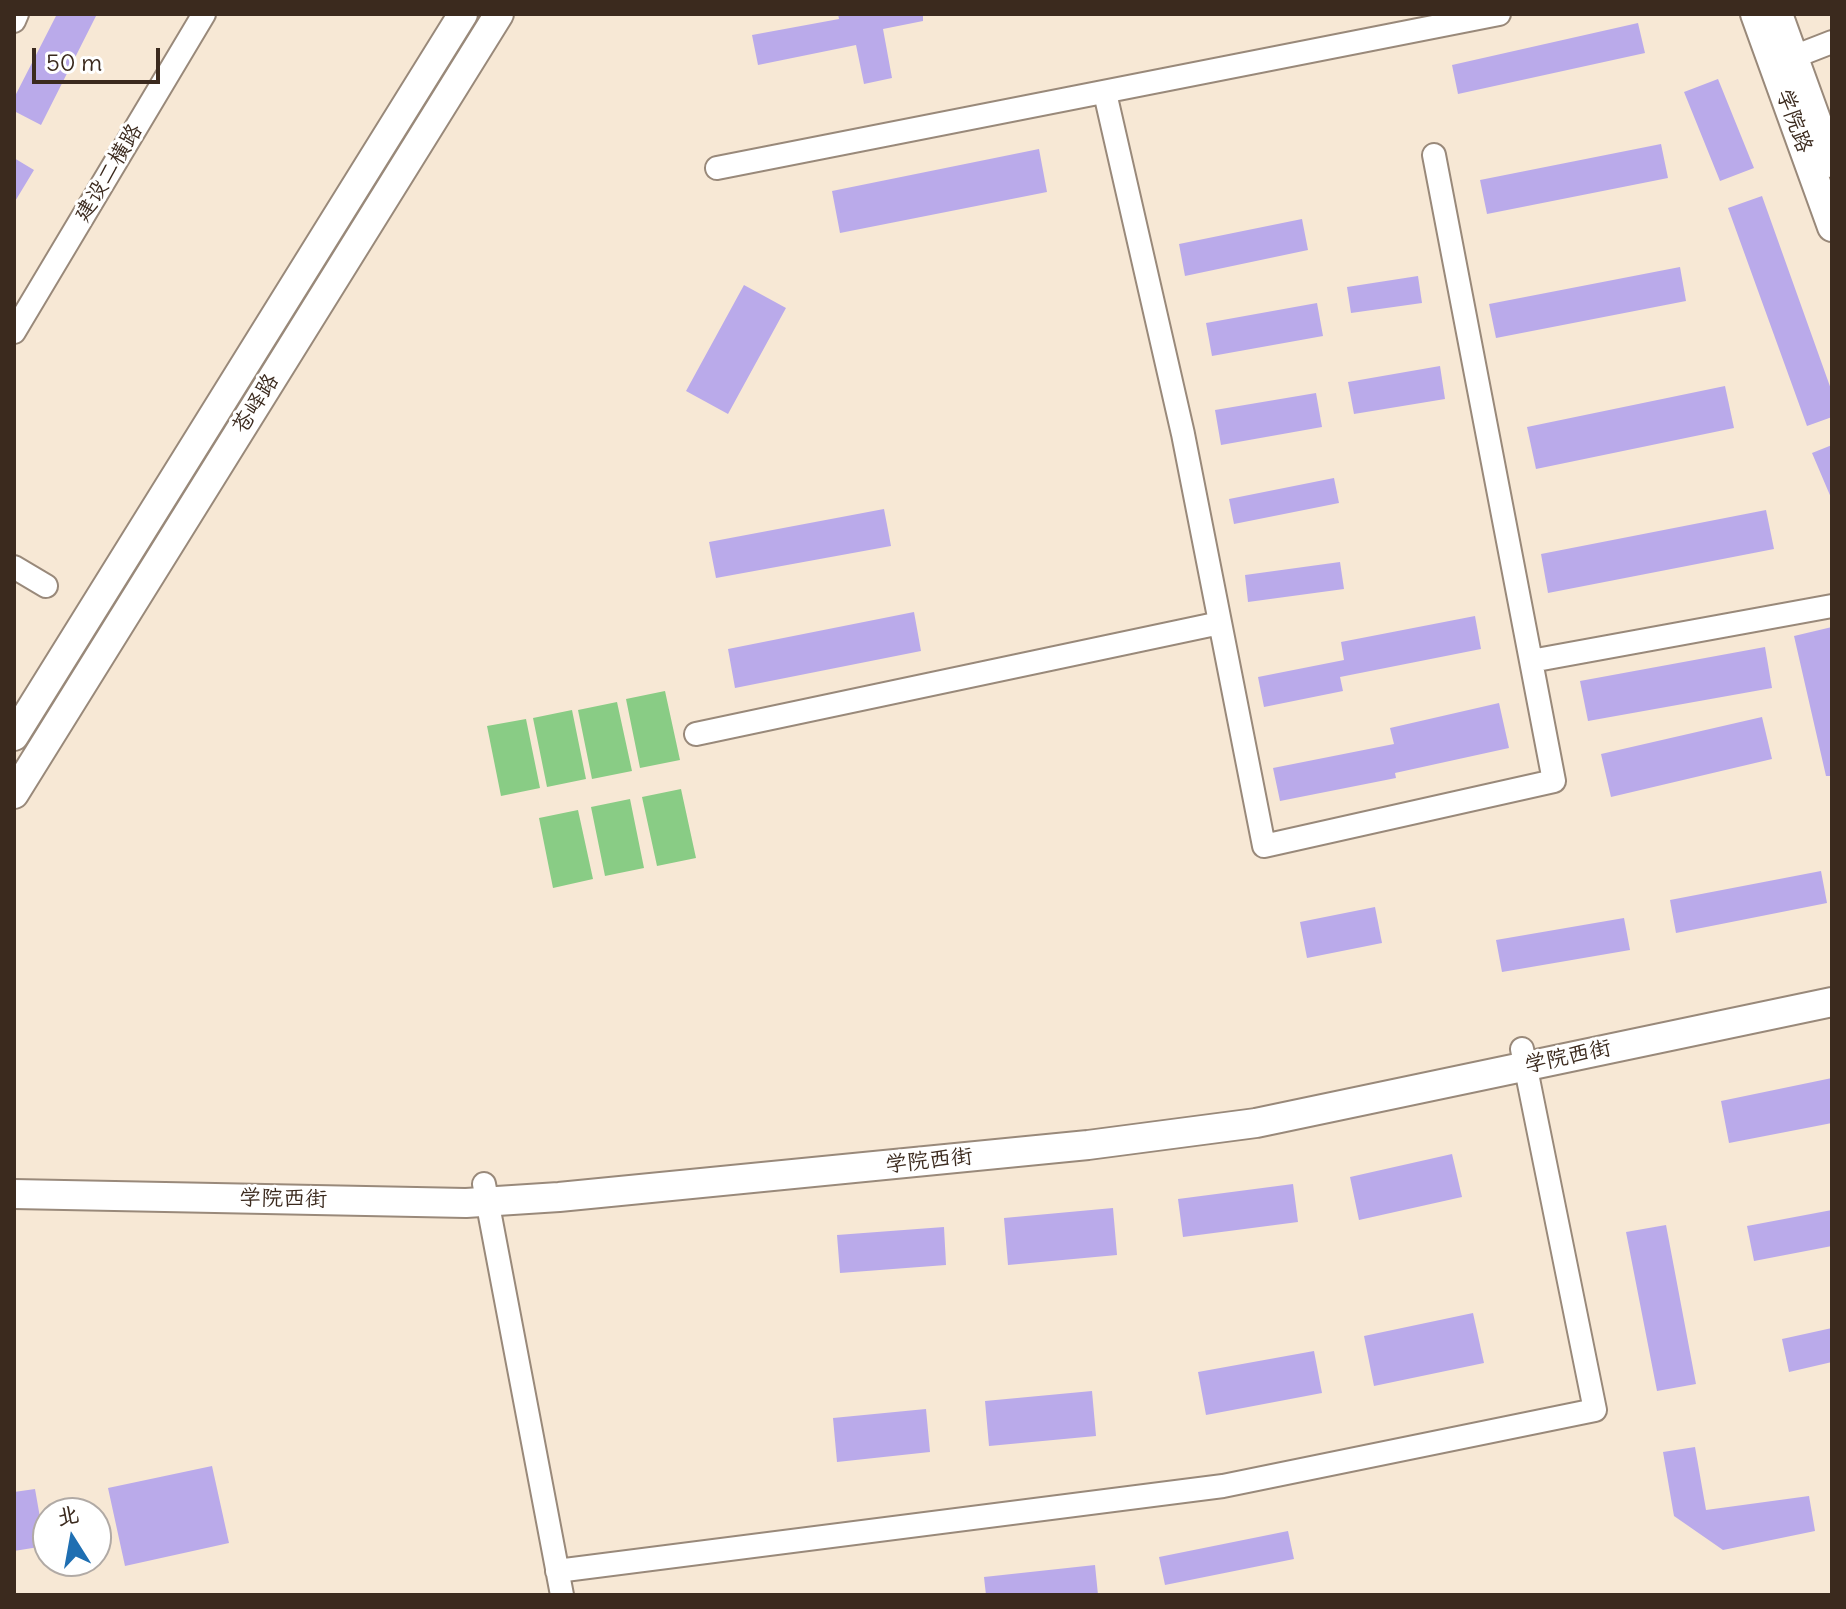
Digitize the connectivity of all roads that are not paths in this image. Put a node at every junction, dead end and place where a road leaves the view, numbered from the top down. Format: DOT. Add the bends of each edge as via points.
graph roads {
  1 [pos="17,14"];
  2 [pos="204,14"];
  3 [pos="463,14"];
  4 [pos="499,14"];
  5 [pos="1499,14"];
  6 [pos="1755,14"];
  7 [pos="1778,14"];
  8 [pos="14,21"];
  9 [pos="1832,42"];
  10 [pos="1784,61"];
  11 [pos="1105,93"];
  12 [pos="1434,155"];
  13 [pos="1832,163"];
  14 [pos="717,168"];
  15 [pos="1832,227"];
  16 [pos="14,332"];
  17 [pos="14,567"];
  18 [pos="46,586"];
  19 [pos="1832,606"];
  20 [pos="1220,623"];
  21 [pos="1531,661"];
  22 [pos="696,734"];
  23 [pos="14,736"];
  24 [pos="14,794"];
  25 [pos="1832,984"];
  26 [pos="1832,1002"];
  27 [pos="1524,1058"];
  28 [pos="14,1176"];
  29 [pos="486,1193"];
  30 [pos="14,1194"];
  31 [pos="557,1571"];
  32 [pos="562,1595"];
  1 -- 8 [label="street"];
  2 -- 16 [label="street, 建设二横路"];
  3 -- 23 [label="main road, 苍峄路"];
  4 -- 24 [label="main road, 苍峄路"];
  5 -- 11 [label="street"];
  6 -- 10 [label="main road, 学院路"];
  7 -- 10 [label="main road, 学院路"];
  9 -- 10 [label="street"];
  10 -- 13 [label="main road, 学院路"];
  10 -- 15 [label="main road, 学院路"];
  11 -- 14 [label="street"];
  11 -- 20 [label="street"];
  12 -- 21 [label="street"];
  17 -- 18 [label="street"];
  19 -- 21 [label="street"];
  20 -- 21 [label="street" via="1264,846 1554,781"];
  20 -- 22 [label="street"];
  25 -- 27 [label="main road, 学院西街"];
  26 -- 27 [label="main road, 学院西街"];
  27 -- 29 [label="main road, 学院西街" via="1256,1123 1088,1145 559,1197"];
  27 -- 31 [label="street" via="1595,1410 1223,1486"];
  28 -- 29 [label="main road, 学院西街"];
  29 -- 30 [label="main road, 学院西街"];
  29 -- 31 [label="street"];
  31 -- 32 [label="street"];
}
